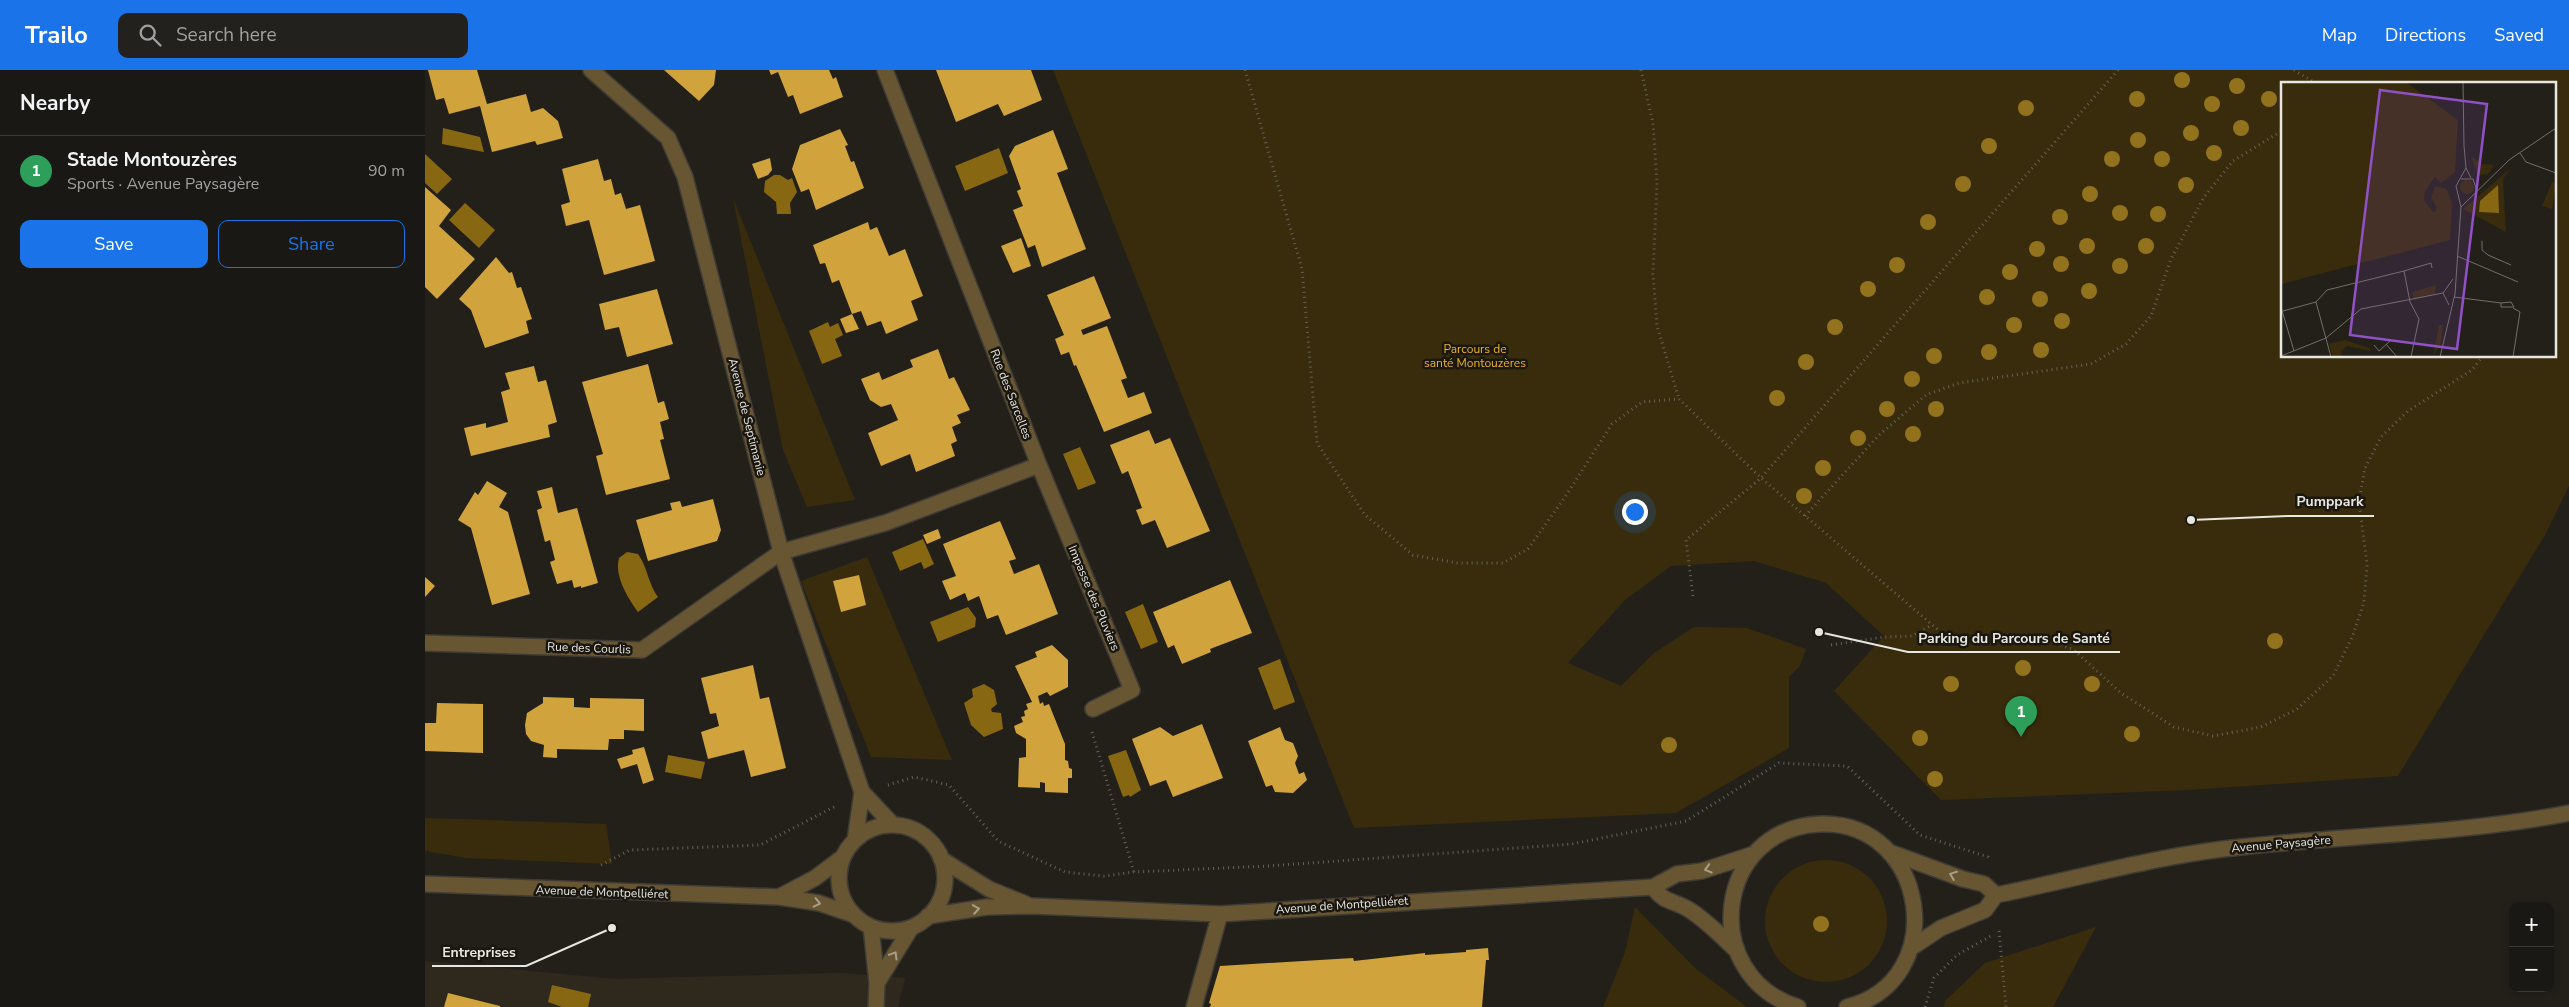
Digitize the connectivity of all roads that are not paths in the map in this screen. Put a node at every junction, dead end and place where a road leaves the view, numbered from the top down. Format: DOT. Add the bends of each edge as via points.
graph roads {
  1 [pos="591,70"];
  2 [pos="885,70"];
  3 [pos="1039,465"];
  4 [pos="781,552"];
  5 [pos="425,643"];
  6 [pos="1093,709"];
  7 [pos="861,792"];
  8 [pos="2569,813"];
  9 [pos="893,825"];
  10 [pos="855,840"];
  11 [pos="1889,852"];
  12 [pos="1754,854"];
  13 [pos="843,857"];
  14 [pos="941,859"];
  15 [pos="425,884"];
  16 [pos="1653,887"];
  17 [pos="1996,895"];
  18 [pos="779,897"];
  19 [pos="1031,906"];
  20 [pos="1220,914"];
  21 [pos="854,915"];
  22 [pos="928,916"];
  23 [pos="871,927"];
  24 [pos="911,928"];
  25 [pos="1911,948"];
  26 [pos="1735,950"];
  27 [pos="877,983"];
  28 [pos="1880,992"];
  29 [pos="876,1007"];
  30 [pos="1194,1007"];
  31 [pos="1798,1007"];
  32 [pos="1847,1007"];
  33 [pos="1880,1007"];
  1 -- 4 [label="street, Avenue de Septimanie" via="668,138 685,177"];
  2 -- 3 [label="street, Rue des Sarcelles"];
  3 -- 4 [label="street" via="885,523"];
  3 -- 6 [label="street, Impasse des Pluviers" via="1132,690"];
  4 -- 5 [label="street, Rue des Courlis" via="642,650"];
  4 -- 7 [label="street, Avenue de Septimanie"];
  7 -- 9 [label="street, Avenue de Septimanie"];
  7 -- 10 [label="street, Avenue de Septimanie"];
  8 -- 17 [label="street, Avenue Paysagère" via="2457,829 2240,847 2183,855"];
  9 -- 10 [label="street" via="866,832"];
  9 -- 14 [label="street" via="908,827 922,834 934,845"];
  10 -- 13 [label="street"];
  11 -- 12 [label="street" via="1870,837 1854,830 1822,824 1797,828 1774,838"];
  17 -- 11 [label="street, one-way" via="1984,884"];
  11 -- 25 [label="street" via="1905,873 1914,897 1916,923"];
  12 -- 16 [label="street, Avenue de Montpelliéret, one-way" via="1702,871 1677,874"];
  12 -- 26 [label="street" via="1740,875 1731,899 1730,924"];
  13 -- 18 [label="street, Avenue de Montpelliéret" via="815,878"];
  13 -- 21 [label="street" via="839,888"];
  14 -- 19 [label="street, Avenue de Montpelliéret" via="989,889"];
  14 -- 22 [label="street" via="945,874 943,890 938,904"];
  15 -- 18 [label="street, Avenue de Montpelliéret"];
  16 -- 20 [label="street, Avenue de Montpelliéret"];
  16 -- 26 [label="street" via="1661,899 1686,908 1708,923"];
  17 -- 25 [label="street" via="1985,910 1941,928"];
  18 -- 21 [label="street, Avenue de Montpelliéret, one-way" via="819,902"];
  19 -- 20 [label="street, Avenue de Montpelliéret"];
  22 -- 19 [label="street, Avenue de Montpelliéret, one-way" via="987,907"];
  20 -- 30 [label="street"];
  21 -- 23 [label="street"];
  22 -- 24 [label="street"];
  23 -- 24 [label="street" via="884,930"];
  23 -- 27 [label="street"];
  27 -- 24 [label="street, one-way"];
  25 -- 28 [label="street" via="1893,979"];
  26 -- 31 [label="street" via="1763,989"];
  27 -- 29 [label="street"];
  28 -- 32 [label="street"];
  28 -- 33 [label="street"];
}
